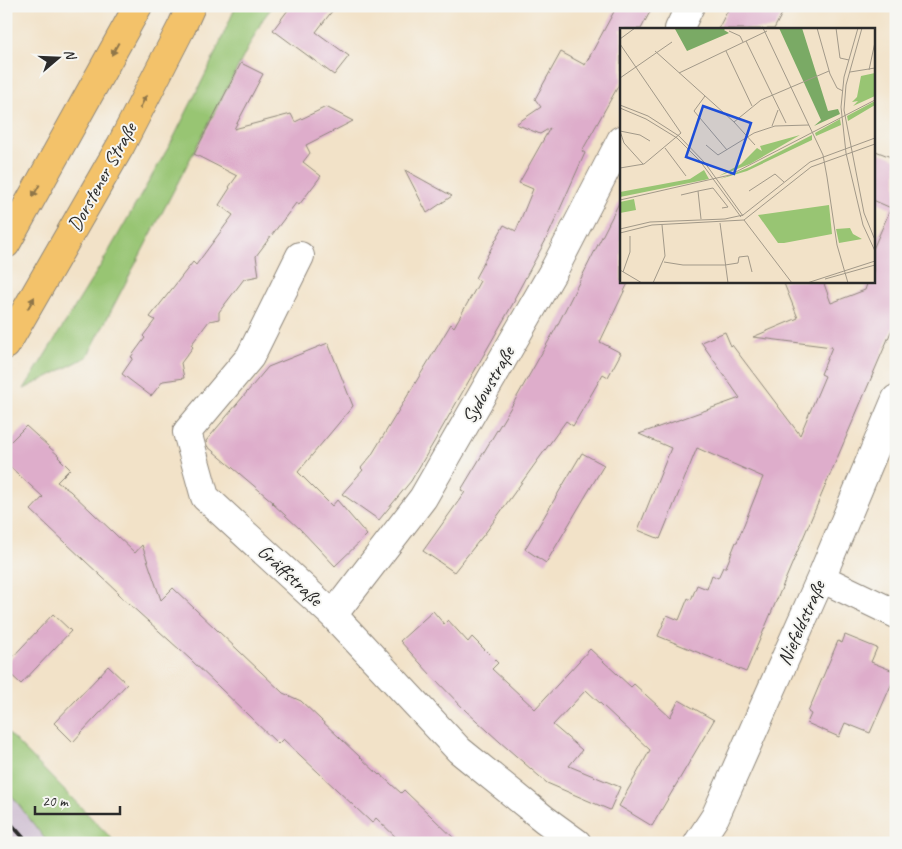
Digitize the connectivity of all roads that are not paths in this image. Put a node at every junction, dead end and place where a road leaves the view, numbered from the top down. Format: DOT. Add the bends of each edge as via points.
graph roads {
  1 [pos="138,6"];
  2 [pos="191,6"];
  3 [pos="690,6"];
  4 [pos="679,28"];
  5 [pos="620,142"];
  6 [pos="6,244"];
  7 [pos="300,256"];
  8 [pos="6,344"];
  9 [pos="896,399"];
  10 [pos="821,578"];
  11 [pos="896,614"];
  12 [pos="333,615"];
  13 [pos="718,830"];
  14 [pos="576,843"];
  15 [pos="698,843"];
  1 -- 6 [label="main road, one-way"];
  8 -- 2 [label="main road, Dorstener Straße, one-way" via="121,145"];
  3 -- 4 [label="street"];
  5 -- 12 [label="street, Sydowstraße" via="555,268 423,498"];
  7 -- 12 [label="street, Gräffstraße" via="250,357 187,432 205,497"];
  9 -- 10 [label="street, Niefeldstraße"];
  10 -- 11 [label="street"];
  10 -- 13 [label="street, Niefeldstraße"];
  12 -- 14 [label="street, Gräffstraße" via="459,750"];
  13 -- 15 [label="street, Niefeldstraße"];
}
